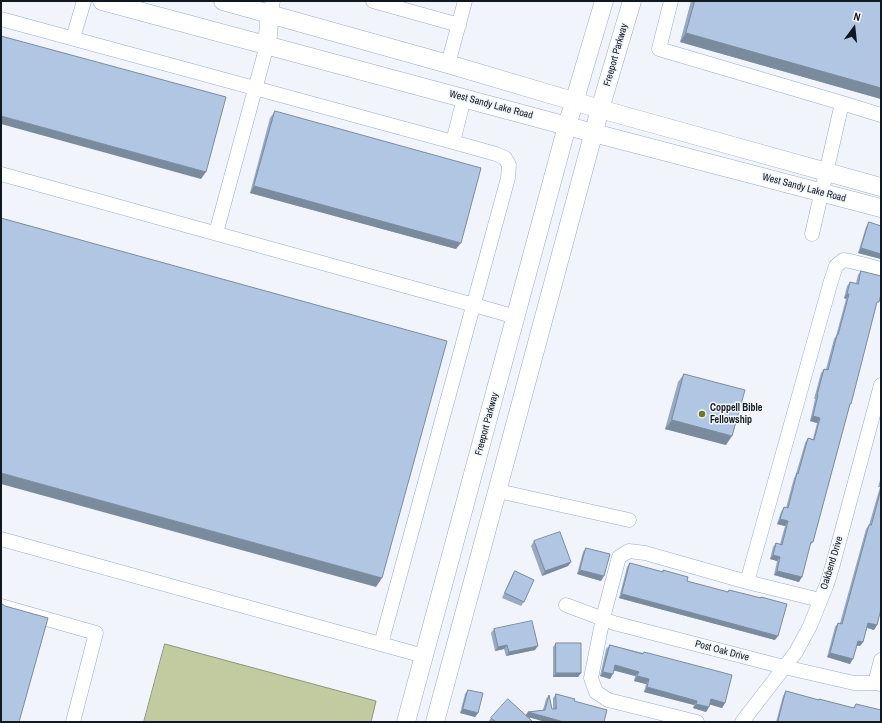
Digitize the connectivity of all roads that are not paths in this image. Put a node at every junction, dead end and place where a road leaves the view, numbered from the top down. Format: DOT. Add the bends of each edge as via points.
graph roads {
  1 [pos="84,1"];
  2 [pos="102,1"];
  3 [pos="223,1"];
  4 [pos="373,1"];
  5 [pos="465,1"];
  6 [pos="604,1"];
  7 [pos="632,1"];
  8 [pos="671,1"];
  9 [pos="272,8"];
  10 [pos="1,19"];
  11 [pos="458,25"];
  12 [pos="73,38"];
  13 [pos="267,45"];
  14 [pos="448,64"];
  15 [pos="255,88"];
  16 [pos="464,98"];
  17 [pos="574,101"];
  18 [pos="842,103"];
  19 [pos="600,109"];
  20 [pos="881,115"];
  21 [pos="568,126"];
  22 [pos="594,132"];
  23 [pos="453,142"];
  24 [pos="826,171"];
  25 [pos="1,174"];
  26 [pos="881,187"];
  27 [pos="821,192"];
  28 [pos="881,208"];
  29 [pos="216,233"];
  30 [pos="812,234"];
  31 [pos="881,269"];
  32 [pos="474,305"];
  33 [pos="516,317"];
  34 [pos="542,325"];
  35 [pos="881,385"];
  36 [pos="471,483"];
  37 [pos="498,491"];
  38 [pos="629,520"];
  39 [pos="1,539"];
  40 [pos="747,582"];
  41 [pos="820,600"];
  42 [pos="566,605"];
  43 [pos="1,606"];
  44 [pos="603,618"];
  45 [pos="381,644"];
  46 [pos="424,656"];
  47 [pos="881,660"];
  48 [pos="451,664"];
  49 [pos="784,667"];
  50 [pos="878,683"];
  51 [pos="73,722"];
  52 [pos="406,722"];
  53 [pos="436,722"];
  54 [pos="697,722"];
  55 [pos="742,722"];
  1 -- 12 [label="street"];
  2 -- 13 [label="main road, West Sandy Lake Road"];
  3 -- 9 [label="main road"];
  4 -- 11 [label="street"];
  5 -- 11 [label="street"];
  6 -- 17 [label="main road"];
  7 -- 19 [label="main road, Freeport Parkway"];
  8 -- 18 [label="street" via="659,49"];
  9 -- 13 [label="main road"];
  9 -- 14 [label="main road"];
  10 -- 12 [label="street"];
  11 -- 14 [label="street"];
  12 -- 15 [label="street"];
  13 -- 15 [label="street"];
  13 -- 16 [label="main road, West Sandy Lake Road"];
  14 -- 17 [label="main road"];
  15 -- 23 [label="street"];
  15 -- 29 [label="street"];
  16 -- 21 [label="main road, West Sandy Lake Road"];
  16 -- 23 [label="street"];
  17 -- 19 [label="main road"];
  17 -- 21 [label="main road, Freeport Parkway"];
  18 -- 20 [label="street"];
  18 -- 24 [label="street"];
  19 -- 22 [label="main road, Freeport Parkway"];
  19 -- 24 [label="main road"];
  21 -- 22 [label="main road, West Sandy Lake Road"];
  21 -- 33 [label="main road, Freeport Parkway"];
  22 -- 27 [label="main road, West Sandy Lake Road"];
  22 -- 34 [label="main road"];
  23 -- 32 [label="street" via="496,154 505,158 509,166"];
  24 -- 26 [label="main road"];
  24 -- 27 [label="street"];
  25 -- 29 [label="street"];
  27 -- 28 [label="main road, West Sandy Lake Road"];
  27 -- 30 [label="street"];
  29 -- 32 [label="street"];
  31 -- 40 [label="street" via="850,260 843,260 836,266"];
  32 -- 33 [label="street"];
  32 -- 45 [label="street"];
  33 -- 34 [label="main road"];
  33 -- 36 [label="main road, Freeport Parkway"];
  34 -- 37 [label="main road"];
  35 -- 41 [label="street, Oakbend Drive" via="833,564"];
  36 -- 37 [label="main road"];
  36 -- 46 [label="main road, Freeport Parkway"];
  37 -- 38 [label="street"];
  37 -- 48 [label="main road"];
  39 -- 45 [label="street"];
  40 -- 41 [label="street"];
  40 -- 44 [label="street" via="645,553 629,551 619,557"];
  41 -- 49 [label="street, Oakbend Drive" via="810,626 796,652"];
  42 -- 44 [label="street, Post Oak Drive"];
  43 -- 51 [label="street" via="96,633"];
  44 -- 49 [label="street, Post Oak Drive"];
  44 -- 54 [label="street" via="591,678 596,692 608,700"];
  45 -- 46 [label="street"];
  46 -- 48 [label="main road"];
  46 -- 52 [label="main road, Freeport Parkway"];
  47 -- 50 [label="street"];
  48 -- 53 [label="main road"];
  49 -- 50 [label="street, Post Oak Drive" via="854,682"];
  49 -- 55 [label="street, Oakbend Drive"];
}
